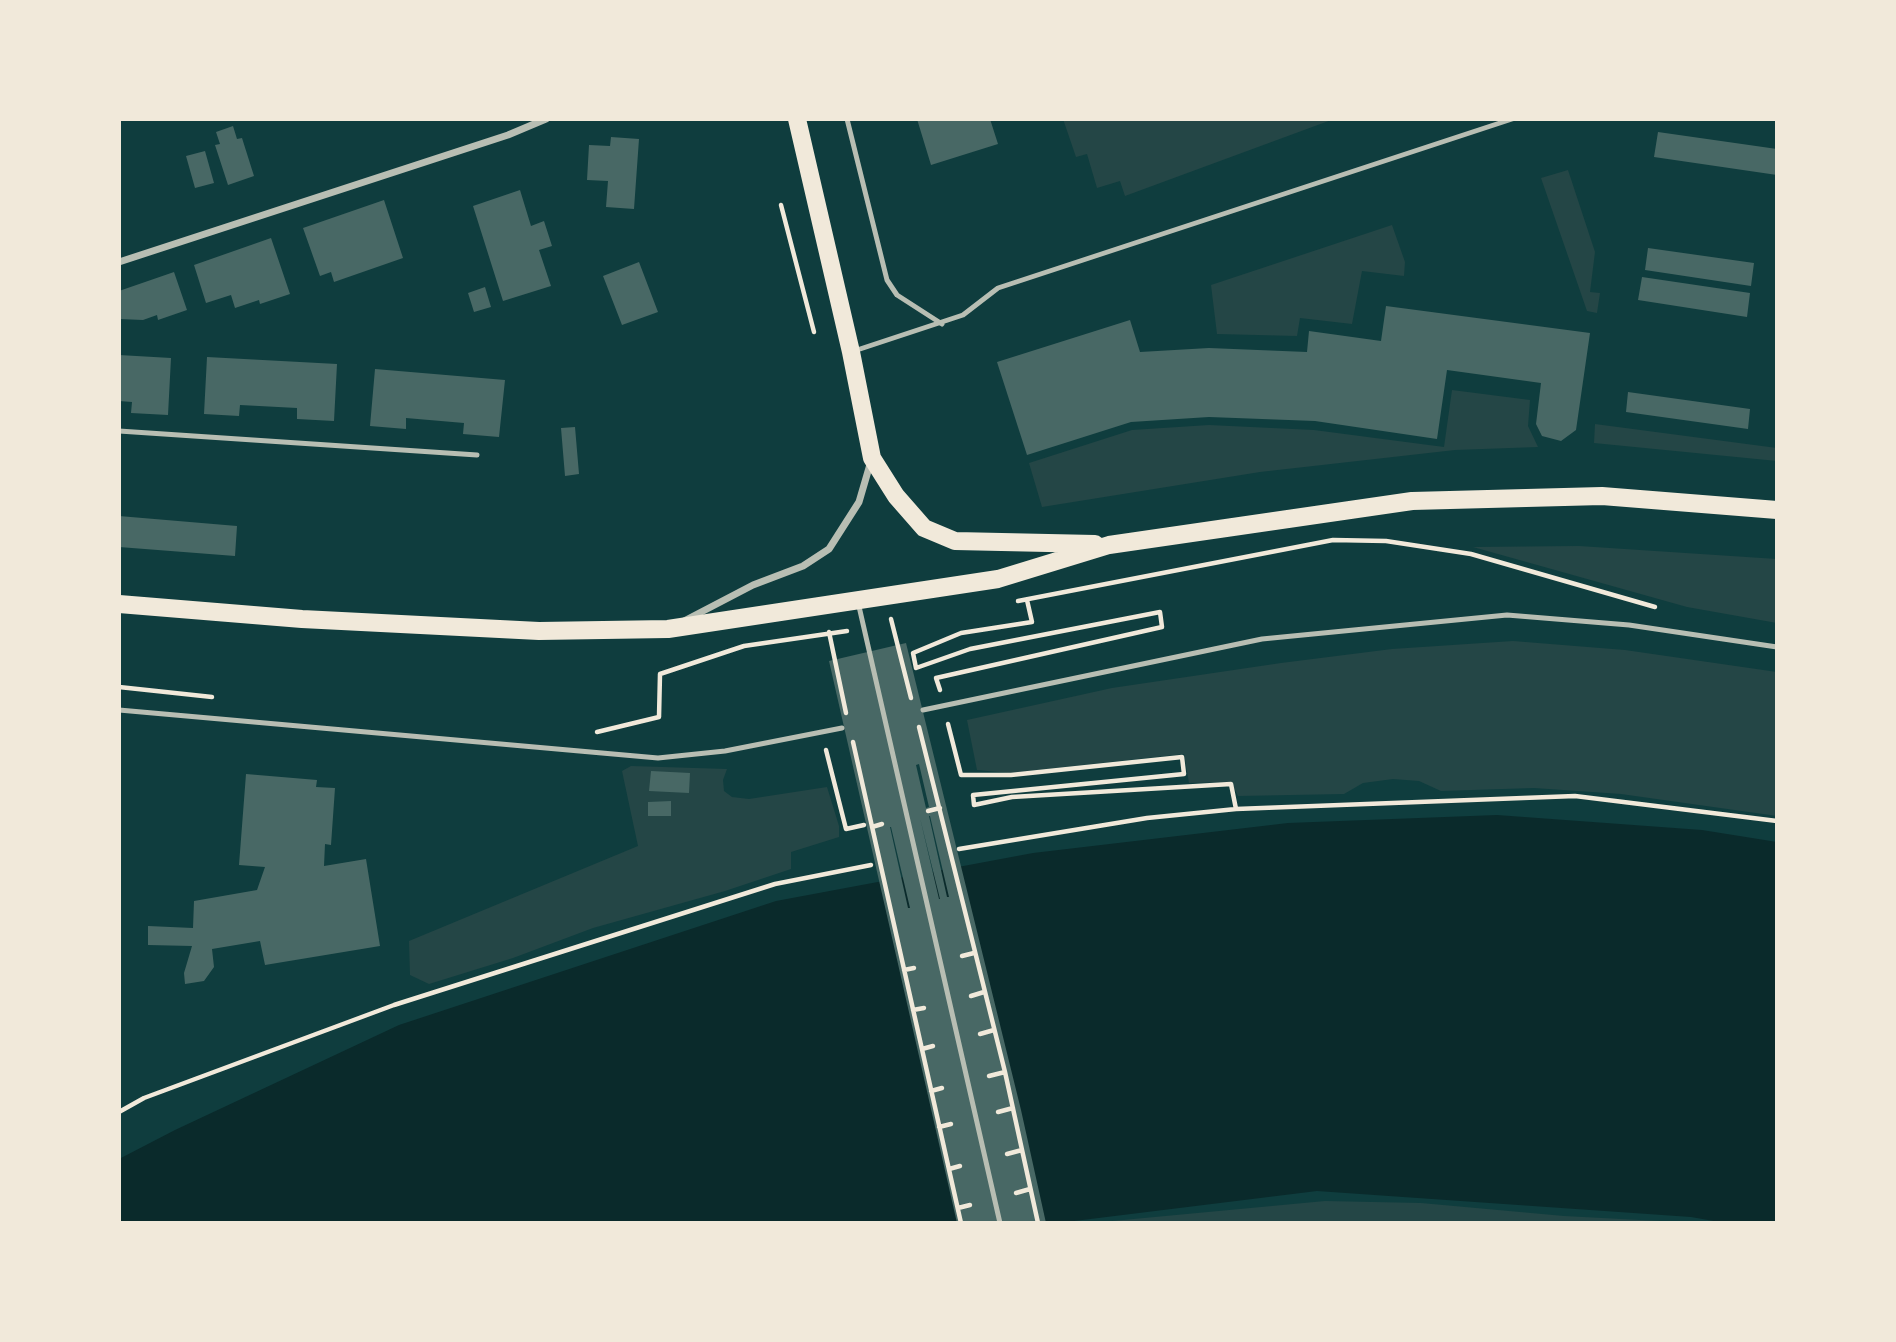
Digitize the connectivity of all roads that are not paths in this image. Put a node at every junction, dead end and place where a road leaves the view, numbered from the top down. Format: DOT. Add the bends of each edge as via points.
graph roads {
  1 [pos="546,119"];
  2 [pos="797,119"];
  3 [pos="847,119"];
  4 [pos="1512,119"];
  5 [pos="119,262"];
  6 [pos="942,324"];
  7 [pos="851,352"];
  8 [pos="119,431"];
  9 [pos="477,455"];
  10 [pos="872,458"];
  11 [pos="1777,510"];
  12 [pos="1109,545"];
  13 [pos="858,602"];
  14 [pos="119,604"];
  15 [pos="668,629"];
  16 [pos="1777,647"];
  17 [pos="119,710"];
  18 [pos="923,710"];
  19 [pos="842,728"];
  20 [pos="1000,1223"];
  1 -- 5 [label="street"];
  2 -- 7 [label="main road"];
  3 -- 6 [label="lane" via="887,280 897,295"];
  4 -- 6 [label="lane" via="998,288 963,316"];
  6 -- 7 [label="lane"];
  7 -- 10 [label="main road"];
  8 -- 9 [label="lane"];
  10 -- 12 [label="main road" via="910,516 933,533 968,543"];
  10 -- 15 [label="street" via="859,502 829,549 803,566 753,585"];
  11 -- 12 [label="main road" via="1602,496 1471,498 1360,507"];
  12 -- 13 [label="main road" via="998,579"];
  13 -- 15 [label="main road"];
  13 -- 20 [label="lane"];
  14 -- 15 [label="main road" via="539,631"];
  16 -- 18 [label="lane" via="1629,625 1507,615 1262,639"];
  17 -- 19 [label="lane" via="658,758 725,751"];
}
